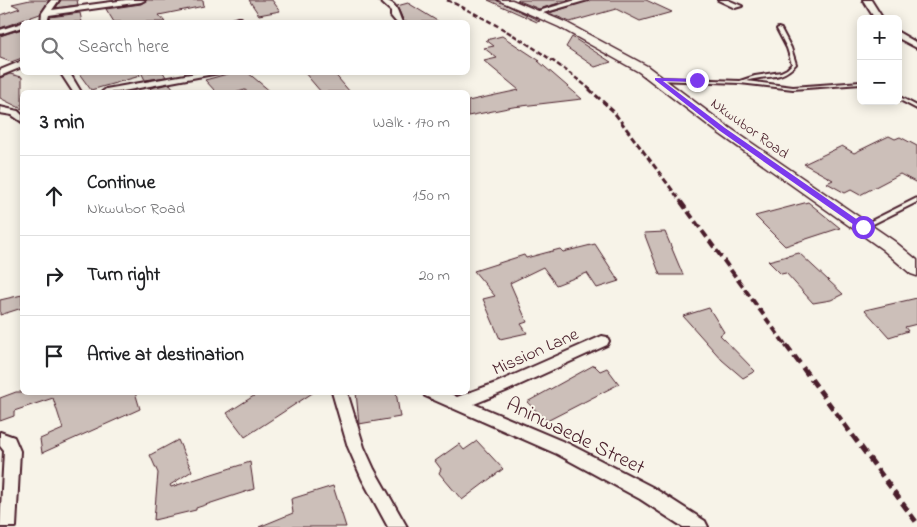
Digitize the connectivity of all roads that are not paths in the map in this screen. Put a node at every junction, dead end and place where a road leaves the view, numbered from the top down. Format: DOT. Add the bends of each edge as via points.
graph roads {
  1 [pos="55,0"];
  2 [pos="141,0"];
  3 [pos="383,0"];
  4 [pos="503,0"];
  5 [pos="584,0"];
  6 [pos="722,0"];
  7 [pos="868,0"];
  8 [pos="738,6"];
  9 [pos="536,13"];
  10 [pos="876,15"];
  11 [pos="42,20"];
  12 [pos="398,20"];
  13 [pos="20,26"];
  14 [pos="779,30"];
  15 [pos="0,32"];
  16 [pos="902,37"];
  17 [pos="917,46"];
  18 [pos="20,65"];
  19 [pos="0,73"];
  20 [pos="66,75"];
  21 [pos="203,75"];
  22 [pos="657,79"];
  23 [pos="740,82"];
  24 [pos="857,83"];
  25 [pos="76,90"];
  26 [pos="117,90"];
  27 [pos="902,99"];
  28 [pos="917,108"];
  29 [pos="0,110"];
  30 [pos="20,117"];
  31 [pos="917,200"];
  32 [pos="863,227"];
  33 [pos="917,270"];
  34 [pos="602,341"];
  35 [pos="340,395"];
  36 [pos="436,395"];
  37 [pos="455,404"];
  38 [pos="0,439"];
  39 [pos="7,527"];
  40 [pos="398,527"];
  41 [pos="699,527"];
  1 -- 11 [label="street"];
  2 -- 11 [label="street"];
  3 -- 12 [label="street" via="394,10"];
  4 -- 9 [label="street, Nkwubor Road"];
  5 -- 9 [label="street"];
  6 -- 8 [label="street"];
  7 -- 10 [label="street"];
  9 -- 22 [label="street, Nkwubor Road" via="580,34"];
  13 -- 15 [label="street"];
  14 -- 23 [label="lane" via="794,64 779,74 747,78"];
  16 -- 17 [label="street"];
  18 -- 19 [label="street"];
  20 -- 25 [label="street"];
  21 -- 26 [label="street"];
  22 -- 23 [label="lane"];
  22 -- 32 [label="street, Nkwubor Road" via="722,129"];
  23 -- 24 [label="lane" via="793,88"];
  27 -- 28 [label="lane"];
  29 -- 30 [label="street"];
  31 -- 32 [label="lane"];
  32 -- 33 [label="street, Nkwubor Road"];
  34 -- 37 [label="street, Mission Lane"];
  35 -- 40 [label="street" via="356,447"];
  36 -- 37 [label="street, Aninwaede Street"];
  37 -- 41 [label="street, Aninwaede Street" via="563,449"];
  38 -- 39 [label="street" via="11,444 12,451"];
}
